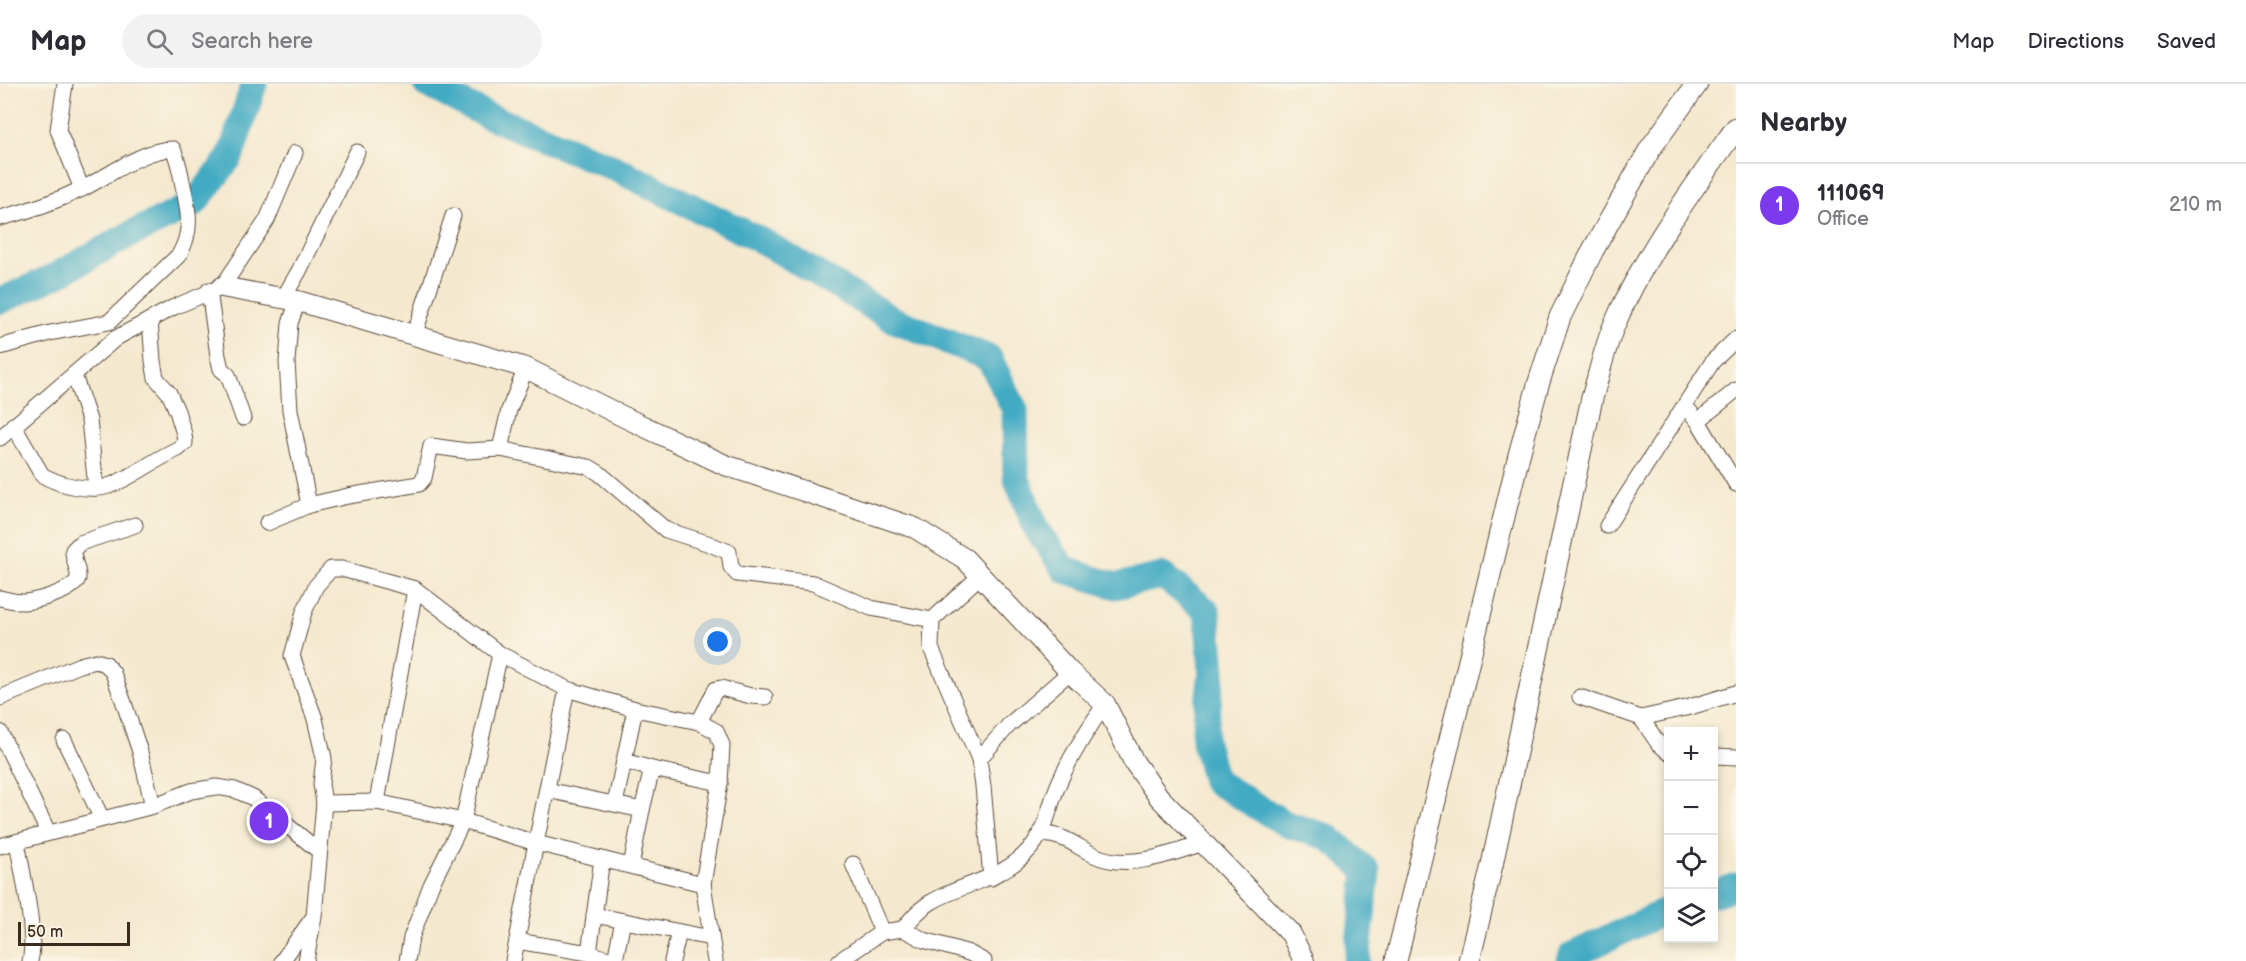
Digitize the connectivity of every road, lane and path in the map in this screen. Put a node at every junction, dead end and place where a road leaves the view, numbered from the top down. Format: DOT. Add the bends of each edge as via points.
graph roads {
  1 [pos="65,84"];
  2 [pos="1697,84"];
  3 [pos="1736,128"];
  4 [pos="357,152"];
  5 [pos="295,153"];
  6 [pos="82,189"];
  7 [pos="453,216"];
  8 [pos="0,218"];
  9 [pos="216,288"];
  10 [pos="291,299"];
  11 [pos="150,320"];
  12 [pos="109,322"];
  13 [pos="414,336"];
  14 [pos="117,338"];
  15 [pos="1736,339"];
  16 [pos="0,347"];
  17 [pos="526,368"];
  18 [pos="74,375"];
  19 [pos="1736,390"];
  20 [pos="1685,406"];
  21 [pos="243,418"];
  22 [pos="1698,421"];
  23 [pos="13,425"];
  24 [pos="0,438"];
  25 [pos="500,449"];
  26 [pos="1736,484"];
  27 [pos="96,488"];
  28 [pos="309,505"];
  29 [pos="267,523"];
  30 [pos="135,525"];
  31 [pos="1607,526"];
  32 [pos="980,576"];
  33 [pos="415,589"];
  34 [pos="0,598"];
  35 [pos="932,620"];
  36 [pos="500,654"];
  37 [pos="1070,672"];
  38 [pos="567,689"];
  39 [pos="1736,693"];
  40 [pos="765,697"];
  41 [pos="1580,697"];
  42 [pos="0,698"];
  43 [pos="1105,704"];
  44 [pos="635,709"];
  45 [pos="1641,718"];
  46 [pos="699,722"];
  47 [pos="0,732"];
  48 [pos="64,740"];
  49 [pos="1664,748"];
  50 [pos="1718,756"];
  51 [pos="1736,757"];
  52 [pos="979,759"];
  53 [pos="624,761"];
  54 [pos="652,769"];
  55 [pos="720,783"];
  56 [pos="547,790"];
  57 [pos="377,802"];
  58 [pos="324,803"];
  59 [pos="615,804"];
  60 [pos="153,806"];
  61 [pos="642,810"];
  62 [pos="102,819"];
  63 [pos="463,821"];
  64 [pos="48,832"];
  65 [pos="1042,834"];
  66 [pos="17,842"];
  67 [pos="536,843"];
  68 [pos="1203,843"];
  69 [pos="0,846"];
  70 [pos="319,851"];
  71 [pos="602,859"];
  72 [pos="853,864"];
  73 [pos="631,866"];
  74 [pos="991,878"];
  75 [pos="703,885"];
  76 [pos="594,915"];
  77 [pos="315,916"];
  78 [pos="622,921"];
  79 [pos="903,929"];
  80 [pos="679,932"];
  81 [pos="882,932"];
  82 [pos="711,938"];
  83 [pos="517,941"];
  84 [pos="589,953"];
  85 [pos="615,960"];
  86 [pos="30,961"];
  87 [pos="282,961"];
  88 [pos="306,961"];
  89 [pos="407,961"];
  90 [pos="513,961"];
  91 [pos="672,961"];
  92 [pos="715,961"];
  93 [pos="839,961"];
  94 [pos="984,961"];
  95 [pos="1304,961"];
  96 [pos="1396,961"];
  97 [pos="1469,961"];
  1 -- 6 [label="street" via="58,130"];
  2 -- 96 [label="main road" via="1650,149 1560,317 1522,445"];
  3 -- 97 [label="main road" via="1640,272 1613,329 1592,398"];
  4 -- 10 [label="street" via="300,271"];
  5 -- 9 [label="street" via="267,220"];
  6 -- 8 [label="street"];
  6 -- 12 [label="street" via="150,153 173,149 178,159 189,214 185,244 179,255"];
  7 -- 13 [label="street"];
  9 -- 10 [label="street"];
  9 -- 11 [label="street"];
  9 -- 21 [label="street" via="218,356"];
  10 -- 13 [label="street"];
  10 -- 28 [label="street" via="287,362 290,410"];
  11 -- 14 [label="street"];
  11 -- 27 [label="street" via="156,378 169,393 185,443 110,486"];
  12 -- 14 [label="street"];
  12 -- 16 [label="street"];
  13 -- 17 [label="street"];
  14 -- 18 [label="street"];
  15 -- 20 [label="street" via="1713,361"];
  17 -- 25 [label="street" via="509,410"];
  17 -- 32 [label="street" via="725,465 915,528 965,559"];
  18 -- 23 [label="street"];
  18 -- 27 [label="street" via="89,420"];
  19 -- 22 [label="street"];
  20 -- 22 [label="street"];
  20 -- 31 [label="street"];
  22 -- 26 [label="street"];
  23 -- 24 [label="street"];
  23 -- 27 [label="street" via="42,475 69,485"];
  25 -- 28 [label="street" via="467,451 431,446 419,484"];
  25 -- 35 [label="street" via="589,467 666,530 726,550 737,574 813,583 871,608"];
  28 -- 29 [label="street"];
  30 -- 34 [label="street" via="80,543 72,556 78,576 68,590 26,602"];
  32 -- 35 [label="street"];
  32 -- 37 [label="street"];
  33 -- 36 [label="street"];
  33 -- 57 [label="street"];
  33 -- 58 [label="street" via="331,569 316,586 304,612 292,656 321,739"];
  35 -- 52 [label="street" via="931,648"];
  36 -- 38 [label="street"];
  36 -- 63 [label="street"];
  37 -- 43 [label="street"];
  37 -- 52 [label="street" via="1009,725"];
  38 -- 44 [label="street"];
  38 -- 56 [label="street"];
  39 -- 45 [label="street"];
  40 -- 46 [label="street" via="717,689"];
  41 -- 45 [label="street"];
  42 -- 60 [label="street" via="80,665 96,661 106,664 124,703"];
  43 -- 65 [label="street" via="1075,748 1057,786"];
  43 -- 68 [label="street" via="1140,771"];
  44 -- 46 [label="street"];
  44 -- 53 [label="street"];
  45 -- 49 [label="street"];
  46 -- 55 [label="street" via="716,731 722,745"];
  47 -- 64 [label="street"];
  48 -- 62 [label="street"];
  50 -- 51 [label="street"];
  52 -- 74 [label="street"];
  53 -- 54 [label="street"];
  53 -- 59 [label="street"];
  54 -- 55 [label="street"];
  54 -- 61 [label="street"];
  55 -- 75 [label="street"];
  56 -- 59 [label="street"];
  56 -- 67 [label="street"];
  57 -- 58 [label="street"];
  57 -- 63 [label="street"];
  58 -- 70 [label="street"];
  59 -- 61 [label="street"];
  60 -- 62 [label="street"];
  60 -- 70 [label="street" via="191,791 216,787 235,790 253,798"];
  61 -- 73 [label="street"];
  62 -- 64 [label="street"];
  63 -- 67 [label="street"];
  63 -- 89 [label="street" via="431,885 411,938"];
  64 -- 66 [label="street"];
  65 -- 68 [label="street" via="1058,835 1105,859 1152,860"];
  65 -- 74 [label="street" via="1025,855"];
  66 -- 69 [label="street"];
  66 -- 86 [label="street" via="30,926"];
  67 -- 71 [label="street"];
  67 -- 83 [label="street"];
  68 -- 95 [label="street" via="1291,934"];
  70 -- 77 [label="street"];
  71 -- 73 [label="street"];
  71 -- 76 [label="street"];
  72 -- 81 [label="street"];
  73 -- 75 [label="street"];
  74 -- 79 [label="street" via="935,900 918,911"];
  75 -- 82 [label="street"];
  76 -- 78 [label="street"];
  76 -- 84 [label="street"];
  77 -- 87 [label="street"];
  77 -- 88 [label="street"];
  78 -- 80 [label="street"];
  78 -- 85 [label="street"];
  79 -- 81 [label="street"];
  79 -- 94 [label="street"];
  80 -- 82 [label="street"];
  80 -- 91 [label="street"];
  81 -- 93 [label="street"];
  82 -- 92 [label="street"];
  83 -- 84 [label="street"];
  83 -- 90 [label="street"];
  84 -- 85 [label="street"];
}
